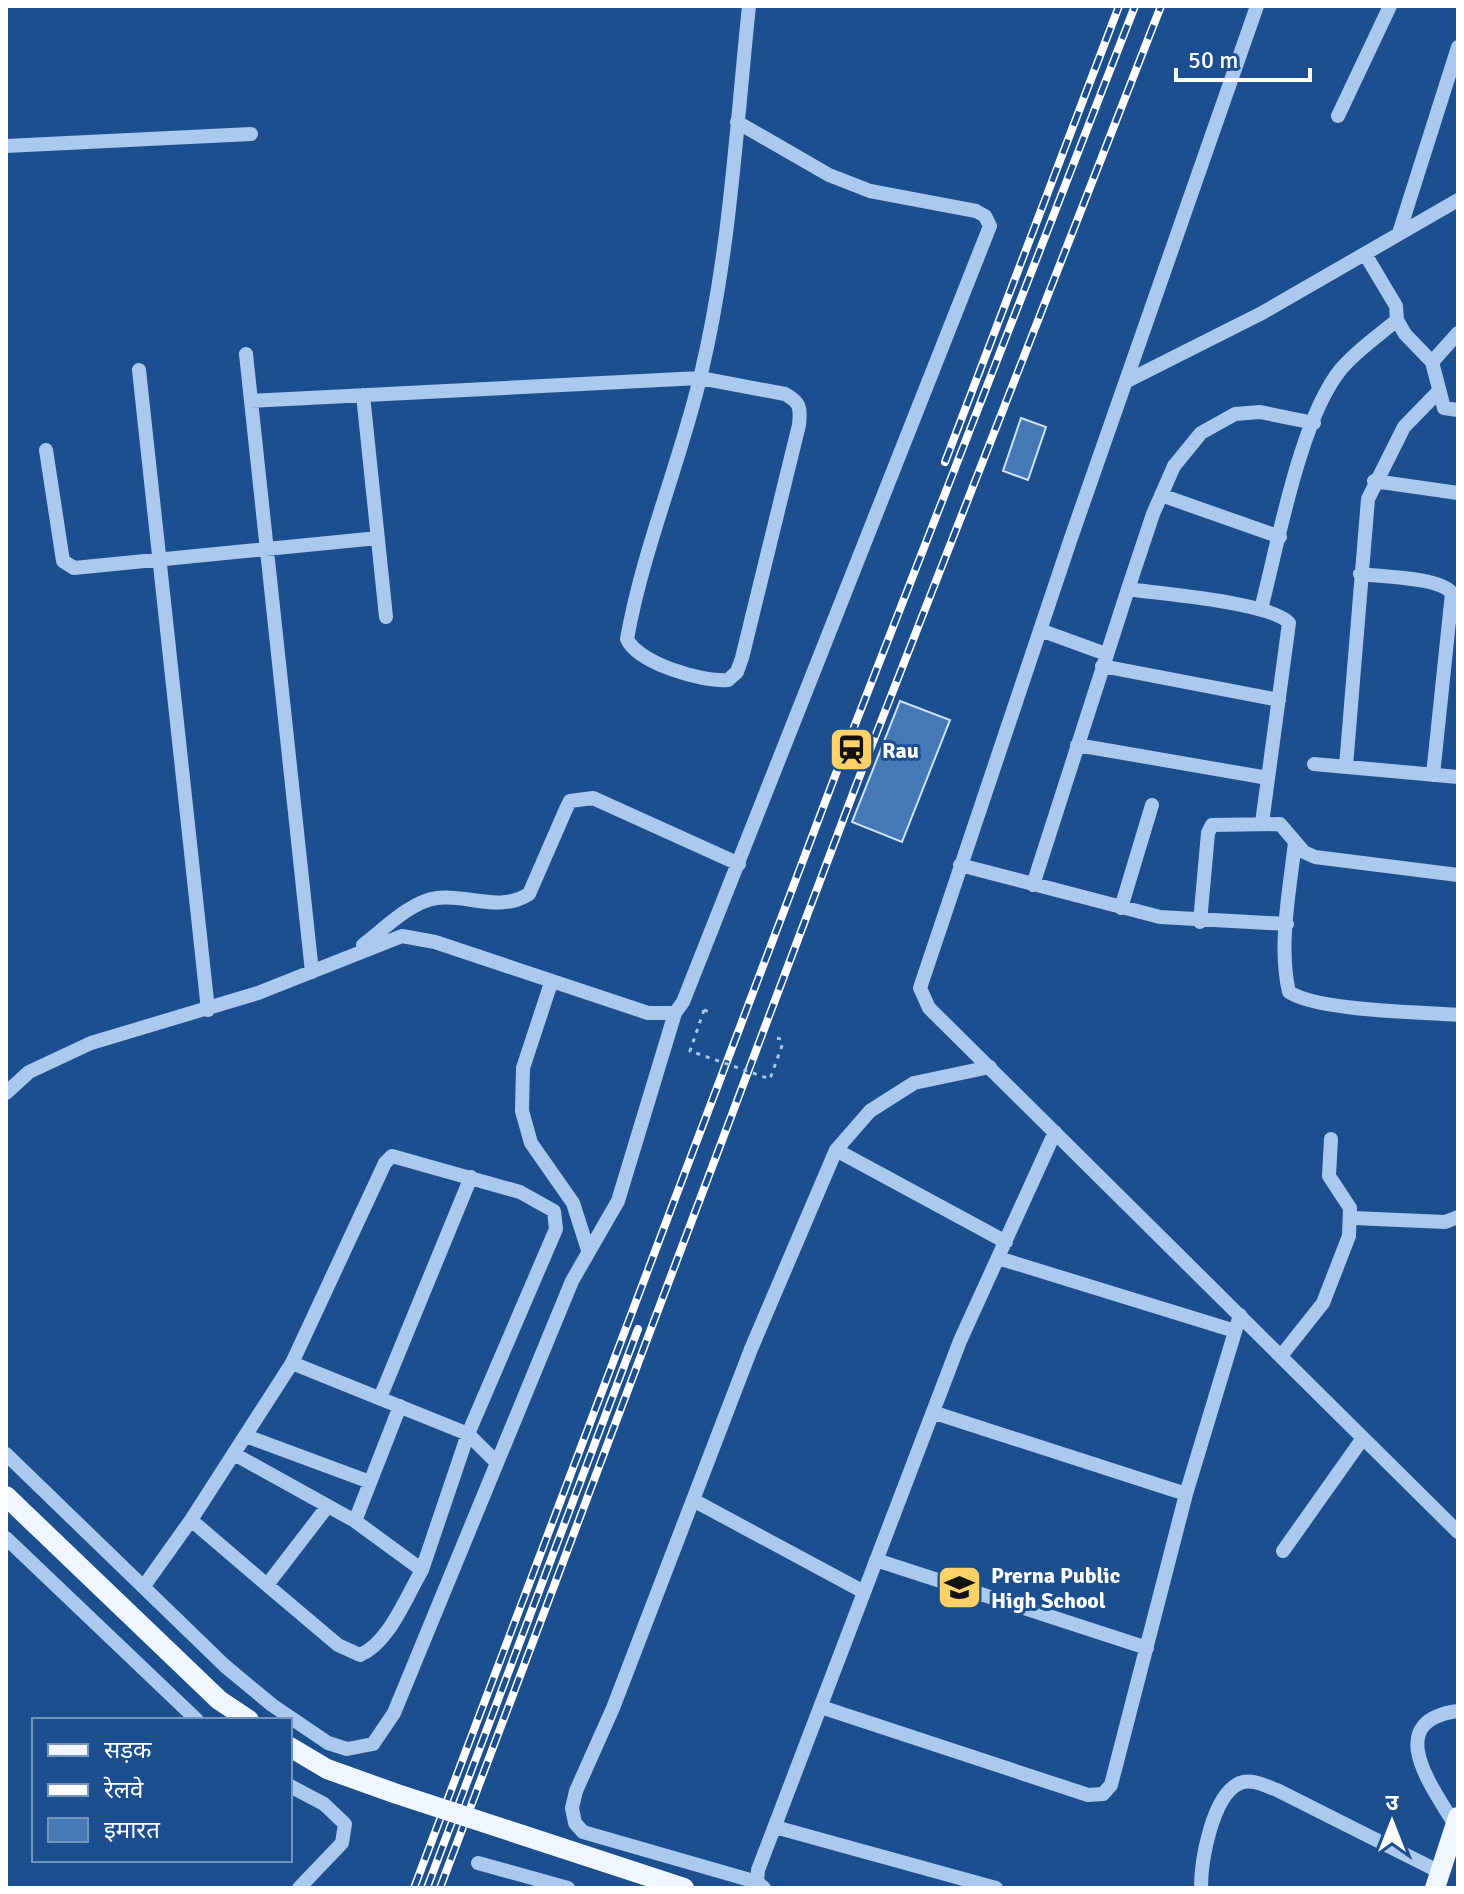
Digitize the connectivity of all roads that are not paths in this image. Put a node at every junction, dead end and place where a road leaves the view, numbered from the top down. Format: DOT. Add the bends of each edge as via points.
graph roads {
  1 [pos="749,6"];
  2 [pos="1257,6"];
  3 [pos="1390,6"];
  4 [pos="1458,50"];
  5 [pos="1338,116"];
  6 [pos="737,122"];
  7 [pos="251,134"];
  8 [pos="6,146"];
  9 [pos="1458,200"];
  10 [pos="1399,233"];
  11 [pos="1365,254"];
  12 [pos="1397,320"];
  13 [pos="1458,333"];
  14 [pos="246,354"];
  15 [pos="1432,362"];
  16 [pos="139,370"];
  17 [pos="700,378"];
  18 [pos="1129,380"];
  19 [pos="1437,393"];
  20 [pos="363,395"];
  21 [pos="251,401"];
  22 [pos="1458,410"];
  23 [pos="1314,423"];
  24 [pos="46,450"];
  25 [pos="1374,481"];
  26 [pos="1458,493"];
  27 [pos="1161,495"];
  28 [pos="1280,537"];
  29 [pos="378,538"];
  30 [pos="267,550"];
  31 [pos="159,561"];
  32 [pos="1360,574"];
  33 [pos="1128,589"];
  34 [pos="1261,609"];
  35 [pos="386,617"];
  36 [pos="1040,630"];
  37 [pos="1104,660"];
  38 [pos="1279,700"];
  39 [pos="1077,745"];
  40 [pos="1314,764"];
  41 [pos="1346,766"];
  42 [pos="1433,775"];
  43 [pos="1458,777"];
  44 [pos="1268,778"];
  45 [pos="1152,805"];
  46 [pos="1262,823"];
  47 [pos="1295,842"];
  48 [pos="739,864"];
  49 [pos="960,865"];
  50 [pos="1458,875"];
  51 [pos="1033,885"];
  52 [pos="1121,908"];
  53 [pos="1200,922"];
  54 [pos="1287,924"];
  55 [pos="346,957"];
  56 [pos="312,972"];
  57 [pos="551,983"];
  58 [pos="208,1010"];
  59 [pos="675,1013"];
  60 [pos="1458,1015"];
  61 [pos="990,1067"];
  62 [pos="6,1093"];
  63 [pos="1055,1132"];
  64 [pos="1331,1139"];
  65 [pos="836,1150"];
  66 [pos="471,1177"];
  67 [pos="1458,1217"];
  68 [pos="1353,1218"];
  69 [pos="1006,1242"];
  70 [pos="588,1250"];
  71 [pos="998,1258"];
  72 [pos="1240,1315"];
  73 [pos="1235,1331"];
  74 [pos="1281,1356"];
  75 [pos="292,1363"];
  76 [pos="380,1398"];
  77 [pos="400,1406"];
  78 [pos="935,1413"];
  79 [pos="468,1434"];
  80 [pos="246,1436"];
  81 [pos="1363,1438"];
  82 [pos="6,1454"];
  83 [pos="234,1454"];
  84 [pos="497,1463"];
  85 [pos="370,1482"];
  86 [pos="1186,1494"];
  87 [pos="6,1496"];
  88 [pos="693,1500"];
  89 [pos="327,1507"];
  90 [pos="191,1520"];
  91 [pos="355,1521"];
  92 [pos="1458,1532"];
  93 [pos="6,1538"];
  94 [pos="1283,1551"];
  95 [pos="876,1560"];
  96 [pos="422,1570"];
  97 [pos="267,1585"];
  98 [pos="144,1586"];
  99 [pos="864,1592"];
  100 [pos="1147,1648"];
  101 [pos="821,1707"];
  102 [pos="1458,1711"];
  103 [pos="195,1718"];
  104 [pos="246,1718"];
  105 [pos="291,1718"];
  106 [pos="292,1719"];
  107 [pos="292,1748"];
  108 [pos="292,1787"];
  109 [pos="1457,1821"];
  110 [pos="775,1827"];
  111 [pos="478,1863"];
  112 [pos="1438,1880"];
  113 [pos="761,1885"];
  114 [pos="299,1888"];
  115 [pos="568,1888"];
  116 [pos="684,1888"];
  117 [pos="996,1888"];
  118 [pos="1201,1888"];
  1 -- 6 [label="street"];
  2 -- 18 [label="street"];
  3 -- 5 [label="street"];
  4 -- 10 [label="street"];
  6 -- 17 [label="street" via="727,244"];
  6 -- 48 [label="street" via="829,175 870,191 976,211 990,226"];
  7 -- 8 [label="street"];
  9 -- 10 [label="street"];
  10 -- 11 [label="street"];
  11 -- 12 [label="street" via="1396,306"];
  11 -- 18 [label="street"];
  12 -- 15 [label="street"];
  12 -- 23 [label="street" via="1342,368"];
  13 -- 15 [label="street"];
  14 -- 21 [label="street"];
  15 -- 19 [label="street"];
  16 -- 31 [label="street"];
  17 -- 17 [label="street" via="627,639 642,658 715,681 728,680 742,658 801,409 785,394"];
  17 -- 20 [label="street"];
  18 -- 36 [label="street"];
  19 -- 22 [label="street" via="1444,408"];
  19 -- 25 [label="street" via="1404,427"];
  20 -- 21 [label="street"];
  20 -- 29 [label="street"];
  21 -- 30 [label="street"];
  23 -- 27 [label="street" via="1260,412 1220,419 1191,444"];
  23 -- 28 [label="street"];
  24 -- 31 [label="street" via="63,561 74,568 90,568"];
  25 -- 26 [label="street"];
  25 -- 32 [label="street"];
  27 -- 28 [label="street"];
  27 -- 33 [label="street"];
  28 -- 34 [label="street"];
  29 -- 30 [label="street"];
  29 -- 35 [label="street"];
  30 -- 31 [label="street"];
  30 -- 56 [label="street"];
  31 -- 58 [label="street"];
  32 -- 41 [label="street"];
  32 -- 42 [label="street" via="1445,586 1452,593"];
  33 -- 34 [label="street"];
  33 -- 37 [label="street"];
  34 -- 38 [label="street" via="1289,623"];
  36 -- 37 [label="street"];
  36 -- 49 [label="street"];
  37 -- 38 [label="street"];
  37 -- 39 [label="street"];
  38 -- 44 [label="street"];
  39 -- 44 [label="street"];
  39 -- 51 [label="street"];
  40 -- 41 [label="street"];
  41 -- 42 [label="street"];
  42 -- 43 [label="street"];
  44 -- 46 [label="street"];
  45 -- 52 [label="street"];
  46 -- 47 [label="street" via="1280,824"];
  46 -- 53 [label="street" via="1212,825"];
  47 -- 50 [label="street" via="1315,857"];
  47 -- 54 [label="street"];
  48 -- 55 [label="street" via="582,797 570,801 529,894 503,903 434,898"];
  48 -- 59 [label="street"];
  49 -- 51 [label="street"];
  49 -- 61 [label="street" via="920,988 929,1008"];
  51 -- 52 [label="street"];
  52 -- 53 [label="street"];
  53 -- 54 [label="street"];
  54 -- 60 [label="street" via="1286,977 1289,992 1299,998"];
  55 -- 56 [label="street"];
  55 -- 57 [label="street" via="413,936"];
  56 -- 58 [label="street"];
  57 -- 59 [label="street" via="648,1013"];
  57 -- 70 [label="street" via="523,1068 522,1111 531,1143 573,1203"];
  58 -- 62 [label="street" via="91,1043 29,1072"];
  59 -- 70 [label="street" via="618,1201"];
  61 -- 63 [label="street"];
  61 -- 65 [label="street" via="914,1083 870,1111"];
  63 -- 69 [label="street"];
  63 -- 72 [label="street"];
  64 -- 68 [label="street" via="1329,1176"];
  65 -- 69 [label="street"];
  65 -- 88 [label="street"];
  66 -- 75 [label="street" via="400,1156 385,1163"];
  66 -- 76 [label="street"];
  66 -- 79 [label="street" via="545,1203 554,1211 556,1229"];
  67 -- 68 [label="street" via="1445,1222"];
  68 -- 74 [label="street" via="1323,1303"];
  69 -- 71 [label="street"];
  70 -- 84 [label="street"];
  71 -- 73 [label="street"];
  71 -- 78 [label="street"];
  72 -- 73 [label="street"];
  72 -- 74 [label="street"];
  73 -- 86 [label="street"];
  74 -- 81 [label="street"];
  75 -- 76 [label="street"];
  75 -- 80 [label="street"];
  76 -- 77 [label="street"];
  77 -- 79 [label="street"];
  77 -- 85 [label="street"];
  78 -- 86 [label="street"];
  78 -- 95 [label="street"];
  79 -- 84 [label="street"];
  79 -- 96 [label="street"];
  80 -- 83 [label="street"];
  80 -- 85 [label="street"];
  81 -- 92 [label="street"];
  81 -- 94 [label="street"];
  82 -- 98 [label="street"];
  83 -- 89 [label="street"];
  83 -- 90 [label="street"];
  84 -- 106 [label="street" via="394,1713 373,1744 359,1749 328,1743"];
  85 -- 91 [label="street"];
  86 -- 100 [label="street"];
  87 -- 104 [label="main road" via="219,1700"];
  88 -- 99 [label="street"];
  88 -- 113 [label="street" via="572,1808 583,1832"];
  89 -- 91 [label="street"];
  89 -- 97 [label="street"];
  90 -- 97 [label="street"];
  90 -- 98 [label="street"];
  91 -- 96 [label="street"];
  93 -- 103 [label="street"];
  95 -- 99 [label="street"];
  95 -- 100 [label="street"];
  96 -- 97 [label="street" via="383,1635 360,1655 338,1645"];
  98 -- 105 [label="street" via="225,1666"];
  99 -- 101 [label="street"];
  100 -- 101 [label="street" via="1111,1785 1103,1794 1088,1795"];
  101 -- 110 [label="street"];
  102 -- 109 [label="street" via="1425,1723 1417,1752 1420,1767"];
  107 -- 116 [label="main road, bridge" via="327,1769 369,1784"];
  108 -- 114 [label="street" via="324,1804 345,1824 342,1843"];
  109 -- 112 [label="main road"];
  110 -- 113 [label="street"];
  110 -- 117 [label="street"];
  111 -- 115 [label="street"];
  112 -- 118 [label="street" via="1277,1790 1241,1782 1208,1831"];
}
